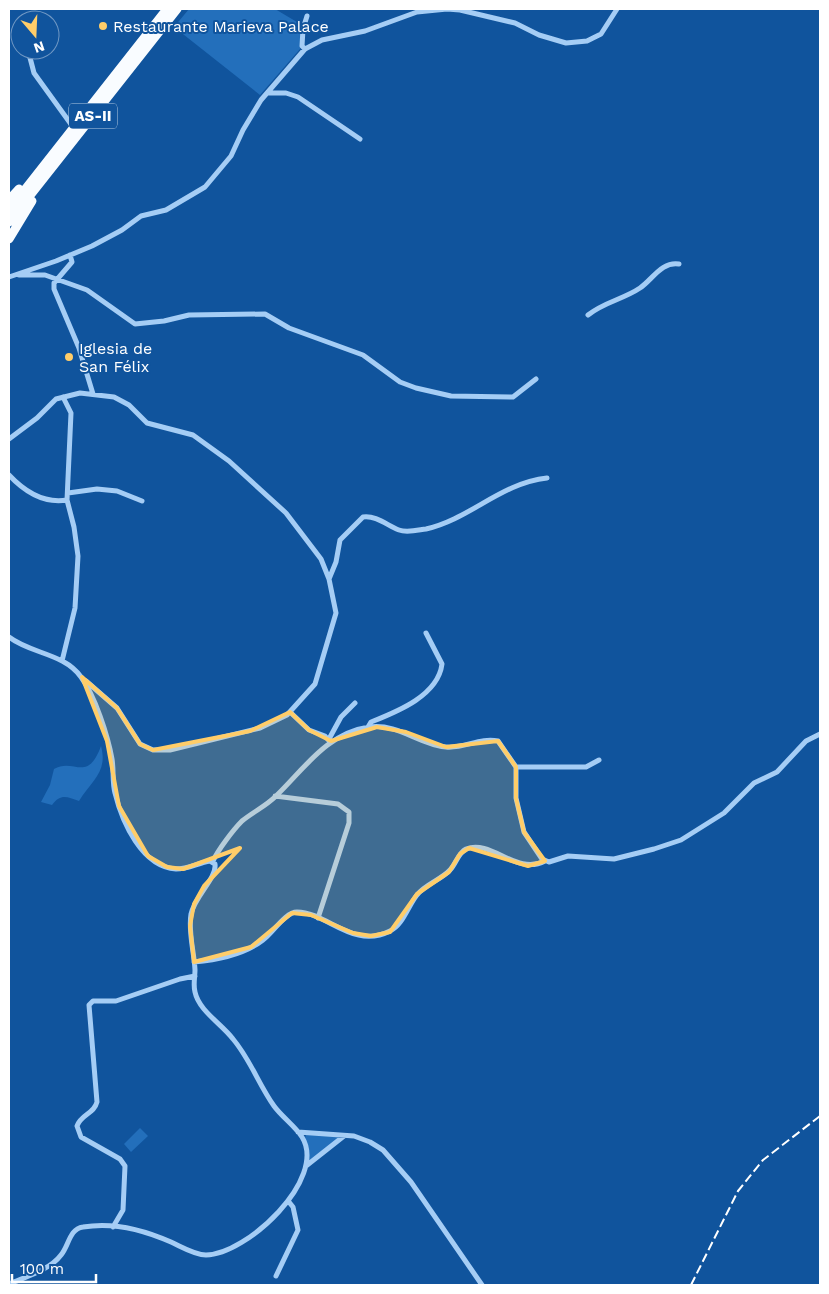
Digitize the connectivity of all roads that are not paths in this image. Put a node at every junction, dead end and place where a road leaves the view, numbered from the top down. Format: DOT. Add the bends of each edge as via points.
graph roads {
  1 [pos="167,9"];
  2 [pos="177,9"];
  3 [pos="460,9"];
  4 [pos="617,9"];
  5 [pos="307,16"];
  6 [pos="305,49"];
  7 [pos="31,60"];
  8 [pos="269,92"];
  9 [pos="74,130"];
  10 [pos="360,139"];
  11 [pos="9,200"];
  12 [pos="9,210"];
  13 [pos="9,222"];
  14 [pos="9,239"];
  15 [pos="70,255"];
  16 [pos="679,264"];
  17 [pos="10,276"];
  18 [pos="58,279"];
  19 [pos="588,315"];
  20 [pos="536,379"];
  21 [pos="93,394"];
  22 [pos="63,396"];
  23 [pos="9,439"];
  24 [pos="9,475"];
  25 [pos="547,478"];
  26 [pos="68,493"];
  27 [pos="66,500"];
  28 [pos="142,501"];
  29 [pos="329,579"];
  30 [pos="426,633"];
  31 [pos="9,637"];
  32 [pos="62,660"];
  33 [pos="82,677"];
  34 [pos="355,703"];
  35 [pos="290,712"];
  36 [pos="368,727"];
  37 [pos="820,734"];
  38 [pos="330,741"];
  39 [pos="599,760"];
  40 [pos="516,767"];
  41 [pos="276,796"];
  42 [pos="213,861"];
  43 [pos="546,861"];
  44 [pos="318,918"];
  45 [pos="194,962"];
  46 [pos="195,976"];
  47 [pos="298,1132"];
  48 [pos="344,1136"];
  49 [pos="306,1166"];
  50 [pos="289,1202"];
  51 [pos="113,1227"];
  52 [pos="276,1276"];
  53 [pos="9,1284"];
  54 [pos="482,1285"];
  1 -- 9 [label="highway, AS-II"];
  2 -- 9 [label="highway, AS-II"];
  3 -- 4 [label="street" via="515,23 566,43 587,41 601,34"];
  3 -- 6 [label="street" via="417,12 366,31 322,40"];
  5 -- 6 [label="street" via="303,29 302,46"];
  6 -- 8 [label="street"];
  7 -- 9 [label="street" via="34,73"];
  8 -- 10 [label="street" via="298,97"];
  8 -- 15 [label="street" via="252,112 230,156 205,187 180,203 141,216 108,238"];
  9 -- 11 [label="highway"];
  9 -- 12 [label="highway, AS-II"];
  9 -- 13 [label="highway, AS-II"];
  9 -- 14 [label="highway"];
  15 -- 17 [label="street"];
  15 -- 18 [label="street" via="72,262"];
  16 -- 19 [label="street" via="663,268 640,288 604,303"];
  17 -- 18 [label="street" via="36,274"];
  18 -- 20 [label="street" via="86,290 136,324 190,315 271,316 289,328 353,350 400,382 434,393 473,398 513,397"];
  18 -- 21 [label="street" via="54,286 57,300 79,348"];
  21 -- 22 [label="street"];
  21 -- 29 [label="street" via="122,401 147,423 193,435 229,461 286,513 321,559"];
  22 -- 23 [label="street" via="52,401 37,418"];
  22 -- 26 [label="street" via="71,413"];
  24 -- 27 [label="street" via="26,492 51,501"];
  25 -- 29 [label="street" via="513,486 445,523 425,529 400,531 363,517 340,540 332,578"];
  26 -- 27 [label="street"];
  26 -- 28 [label="street" via="97,489 117,491"];
  27 -- 32 [label="street" via="78,556 75,608"];
  29 -- 35 [label="street" via="336,613 334,620 314,684"];
  30 -- 36 [label="street" via="442,664 430,688 411,704 371,722"];
  31 -- 32 [label="street"];
  32 -- 33 [label="street"];
  33 -- 35 [label="street" via="117,708 140,744 152,750 170,750 250,730 283,718"];
  33 -- 42 [label="street" via="106,736 119,806 135,840 148,856 167,867 184,869"];
  34 -- 38 [label="street" via="341,717"];
  35 -- 38 [label="street" via="309,730"];
  36 -- 38 [label="street"];
  36 -- 40 [label="street" via="397,730 446,747 466,746 485,739 498,741"];
  37 -- 43 [label="street" via="812,736 777,772 754,783 724,813 681,840 614,859 568,856"];
  38 -- 41 [label="street"];
  39 -- 40 [label="street" via="586,767"];
  40 -- 43 [label="street" via="519,817 528,839"];
  41 -- 42 [label="street" via="243,821"];
  41 -- 44 [label="street" via="338,804 349,812 349,823"];
  42 -- 45 [label="street" via="214,874 199,893 191,913"];
  43 -- 44 [label="street" via="528,866 481,849 466,849 449,872 417,894 397,926 385,934 353,933"];
  44 -- 45 [label="street" via="292,913 274,932 251,947"];
  45 -- 46 [label="street"];
  46 -- 47 [label="street" via="198,1001 234,1039 276,1108"];
  46 -- 51 [label="street" via="116,1001 95,1001 89,1005 97,1102 93,1110 78,1122 78,1131 84,1139 120,1158 125,1166 123,1210"];
  47 -- 48 [label="street"];
  47 -- 49 [label="street" via="305,1143"];
  48 -- 49 [label="street"];
  48 -- 54 [label="street" via="354,1136 376,1145 399,1166"];
  49 -- 50 [label="street"];
  50 -- 51 [label="street" via="265,1226 242,1241 208,1255 136,1230"];
  50 -- 52 [label="street" via="298,1230"];
  51 -- 53 [label="street" via="75,1230 61,1256 54,1262"];
}
